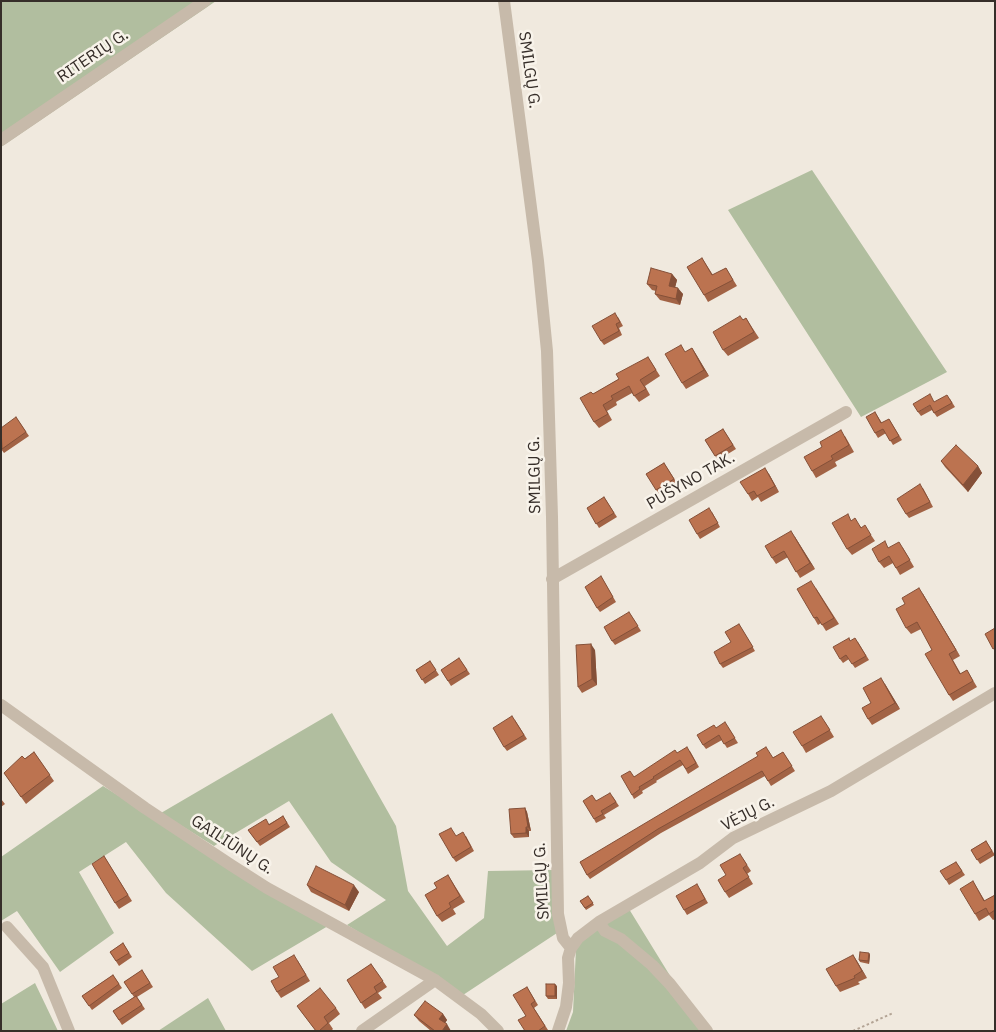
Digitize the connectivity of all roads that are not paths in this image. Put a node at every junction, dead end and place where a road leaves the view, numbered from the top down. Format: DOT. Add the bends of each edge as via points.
graph roads {
  1 [pos="205,1"];
  2 [pos="504,1"];
  3 [pos="1,140"];
  4 [pos="846,412"];
  5 [pos="552,579"];
  6 [pos="995,693"];
  7 [pos="1,705"];
  8 [pos="599,922"];
  9 [pos="7,927"];
  10 [pos="571,948"];
  11 [pos="435,980"];
  12 [pos="69,1031"];
  13 [pos="362,1031"];
  14 [pos="498,1031"];
  15 [pos="558,1031"];
  16 [pos="707,1031"];
  1 -- 3 [label="street, RITERIŲ G."];
  2 -- 5 [label="street, SMILGŲ G." via="547,351"];
  4 -- 5 [label="street, PUŠYNO TAK."];
  5 -- 10 [label="street, SMILGŲ G." via="558,914 563,938"];
  6 -- 8 [label="street, VĖJŲ G." via="831,791 733,838 700,864"];
  7 -- 11 [label="street, GAILIŪNŲ G." via="145,808 267,888"];
  8 -- 10 [label="street, VĖJŲ G." via="578,938"];
  8 -- 16 [label="street" via="605,931 621,939 652,965"];
  9 -- 12 [label="street" via="43,967"];
  10 -- 15 [label="street" via="566,1007"];
  11 -- 13 [label="street"];
  11 -- 14 [label="street, GAILIŪNŲ G."];
}
